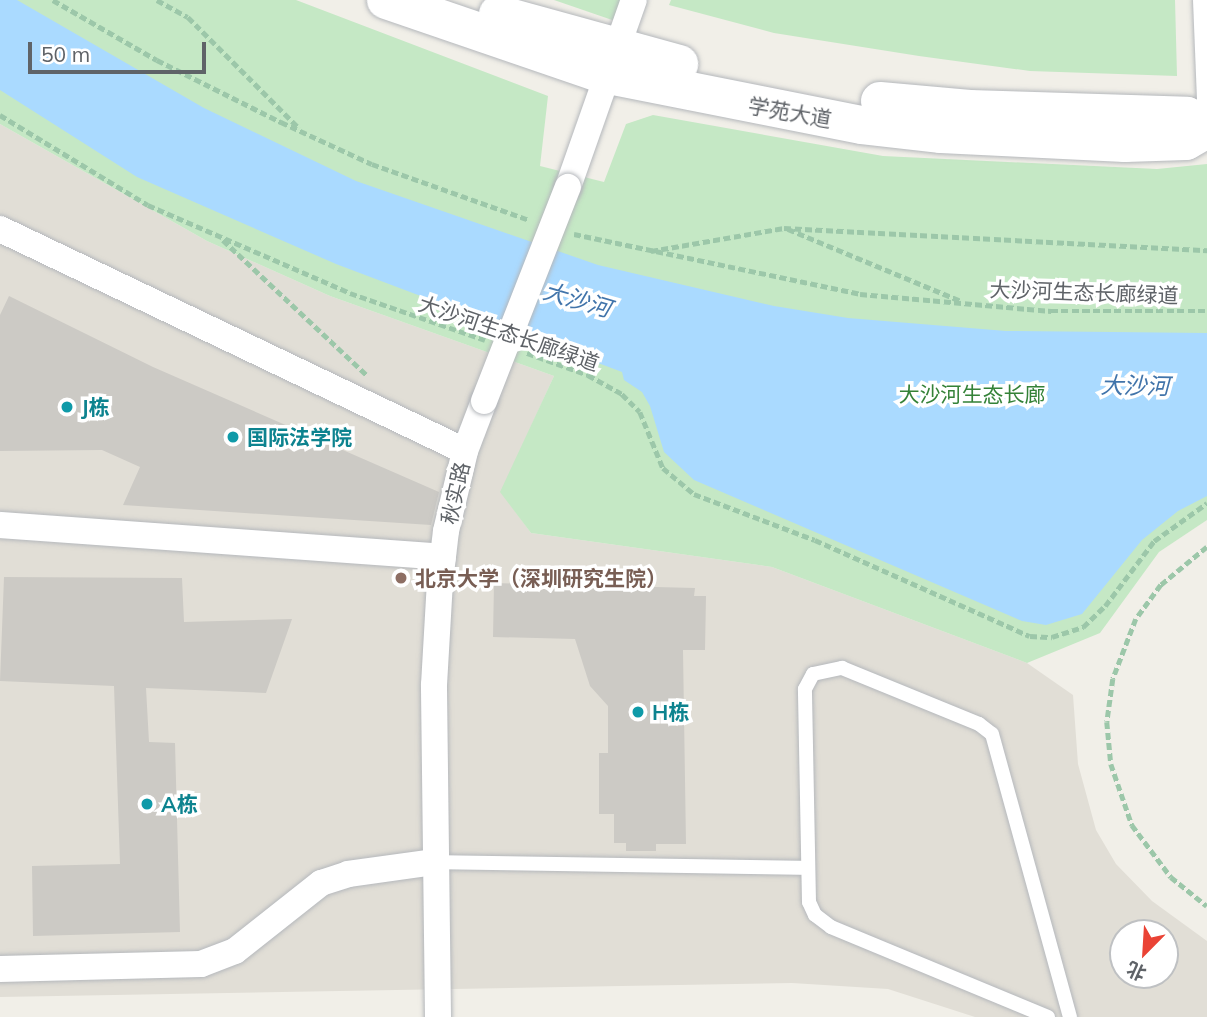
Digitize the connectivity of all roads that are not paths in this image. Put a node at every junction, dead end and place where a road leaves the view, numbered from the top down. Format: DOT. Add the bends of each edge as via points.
graph roads {
  1 [pos="386,0"];
  2 [pos="459,0"];
  3 [pos="634,0"];
  4 [pos="1200,0"];
  5 [pos="612,62"];
  6 [pos="1206,129"];
  7 [pos="0,229"];
  8 [pos="465,451"];
  9 [pos="0,525"];
  10 [pos="443,557"];
  11 [pos="435,862"];
  12 [pos="808,868"];
  13 [pos="0,969"];
  14 [pos="438,1017"];
  15 [pos="1048,1017"];
  16 [pos="1070,1017"];
  1 -- 5 [label="street, 学苑大道"];
  2 -- 5 [label="street, 学苑大道"];
  3 -- 5 [label="street, 秋实路"];
  4 -- 6 [label="lane"];
  5 -- 6 [label="street, 学苑大道" via="897,103 1187,116"];
  5 -- 8 [label="street, 秋实路, bridge"];
  7 -- 8 [label="street"];
  8 -- 10 [label="street, 秋实路"];
  9 -- 10 [label="street"];
  10 -- 11 [label="street, 秋实路" via="434,685"];
  11 -- 12 [label="lane"];
  11 -- 13 [label="street" via="348,874 321,883 235,951 201,964"];
  11 -- 14 [label="street, 秋实路"];
  12 -- 15 [label="lane" via="809,902 815,915 831,927"];
  12 -- 16 [label="lane" via="805,689 813,674 842,668 979,724 992,734"];
}
